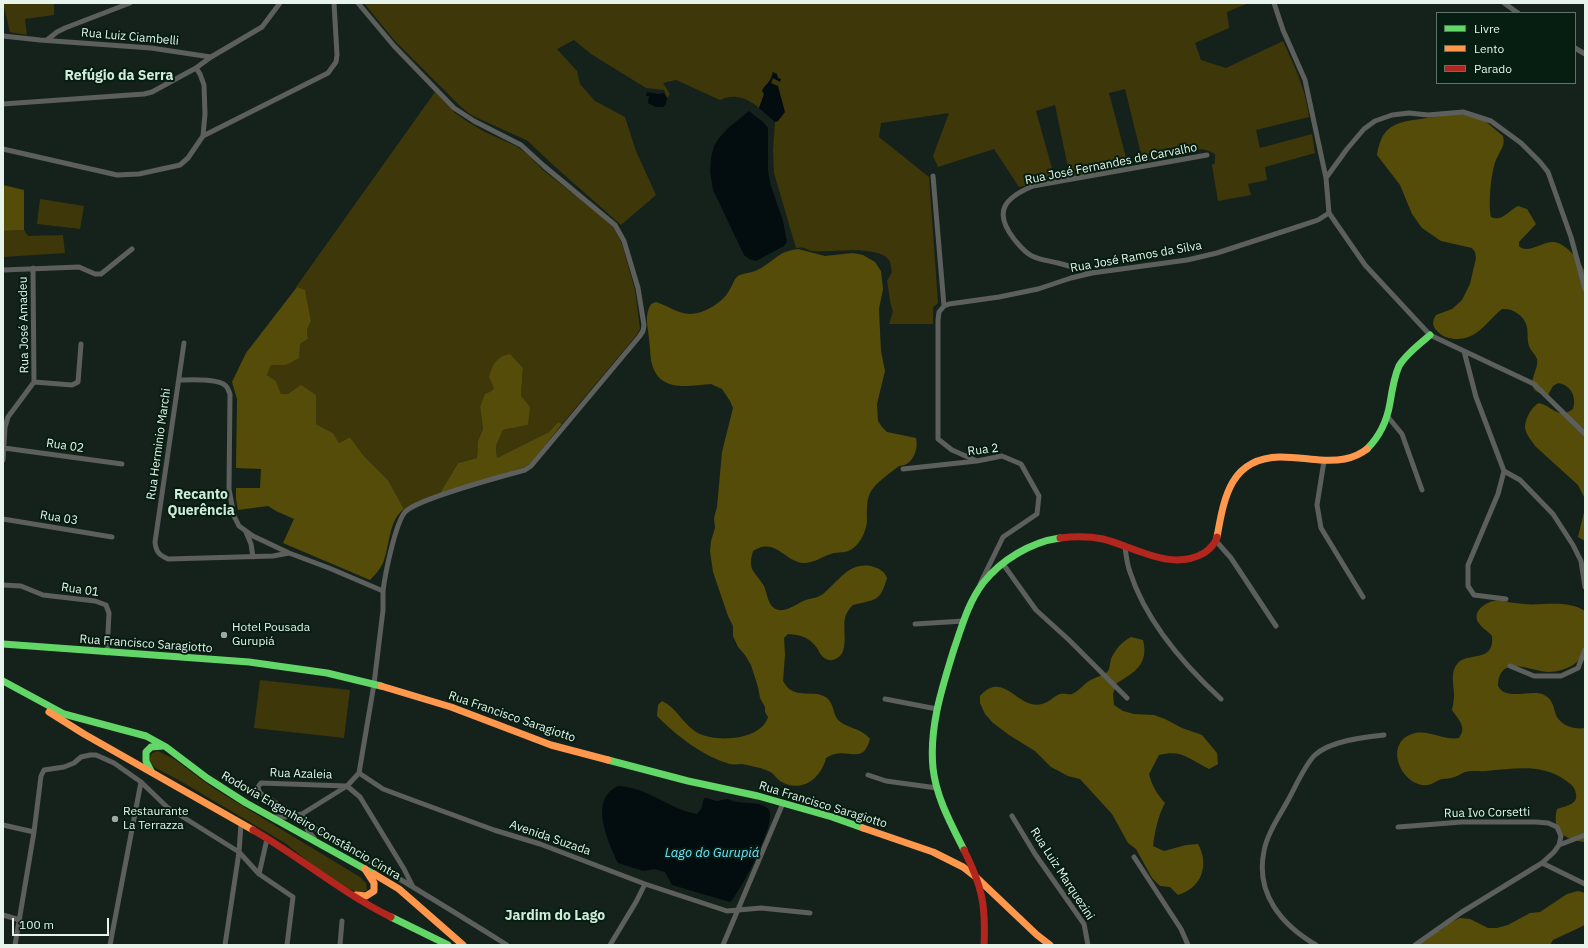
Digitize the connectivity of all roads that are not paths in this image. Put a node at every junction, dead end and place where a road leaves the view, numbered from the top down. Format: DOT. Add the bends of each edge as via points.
graph roads {
  1 [pos="130,3"];
  2 [pos="279,3"];
  3 [pos="334,3"];
  4 [pos="358,3"];
  5 [pos="1274,3"];
  6 [pos="1504,3"];
  7 [pos="1517,12"];
  8 [pos="3,36"];
  9 [pos="47,40"];
  10 [pos="1576,49"];
  11 [pos="1585,54"];
  12 [pos="211,57"];
  13 [pos="196,68"];
  14 [pos="3,104"];
  15 [pos="203,136"];
  16 [pos="3,149"];
  17 [pos="1207,155"];
  18 [pos="933,176"];
  19 [pos="1326,178"];
  20 [pos="1329,214"];
  21 [pos="132,249"];
  22 [pos="33,268"];
  23 [pos="3,270"];
  24 [pos="1092,273"];
  25 [pos="1585,289"];
  26 [pos="944,306"];
  27 [pos="1430,334"];
  28 [pos="184,343"];
  29 [pos="81,344"];
  30 [pos="1464,351"];
  31 [pos="179,380"];
  32 [pos="34,382"];
  33 [pos="1388,417"];
  34 [pos="1585,434"];
  35 [pos="4,448"];
  36 [pos="3,460"];
  37 [pos="977,461"];
  38 [pos="1324,461"];
  39 [pos="122,464"];
  40 [pos="903,469"];
  41 [pos="1504,471"];
  42 [pos="1422,490"];
  43 [pos="3,519"];
  44 [pos="246,532"];
  45 [pos="112,537"];
  46 [pos="1216,542"];
  47 [pos="1125,547"];
  48 [pos="289,553"];
  49 [pos="253,557"];
  50 [pos="1003,564"];
  51 [pos="3,585"];
  52 [pos="1585,586"];
  53 [pos="383,591"];
  54 [pos="974,597"];
  55 [pos="1363,597"];
  56 [pos="1506,599"];
  57 [pos="964,621"];
  58 [pos="915,624"];
  59 [pos="1276,626"];
  60 [pos="3,644"];
  61 [pos="1585,650"];
  62 [pos="107,653"];
  63 [pos="1510,666"];
  64 [pos="6,683"];
  65 [pos="374,684"];
  66 [pos="1127,698"];
  67 [pos="886,699"];
  68 [pos="1221,699"];
  69 [pos="937,709"];
  70 [pos="1384,735"];
  71 [pos="166,747"];
  72 [pos="151,772"];
  73 [pos="359,773"];
  74 [pos="868,775"];
  75 [pos="141,782"];
  76 [pos="347,786"];
  77 [pos="936,788"];
  78 [pos="783,804"];
  79 [pos="300,815"];
  80 [pos="1012,816"];
  81 [pos="269,817"];
  82 [pos="304,822"];
  83 [pos="241,824"];
  84 [pos="3,825"];
  85 [pos="1398,827"];
  86 [pos="34,832"];
  87 [pos="1585,835"];
  88 [pos="267,839"];
  89 [pos="317,842"];
  90 [pos="1559,845"];
  91 [pos="239,852"];
  92 [pos="1134,858"];
  93 [pos="1542,863"];
  94 [pos="363,867"];
  95 [pos="259,874"];
  96 [pos="977,878"];
  97 [pos="645,884"];
  98 [pos="1585,884"];
  99 [pos="413,887"];
  100 [pos="342,889"];
  101 [pos="738,911"];
  102 [pos="810,913"];
  103 [pos="3,915"];
  104 [pos="20,920"];
  105 [pos="342,921"];
  106 [pos="1048,944"];
  107 [pos="15,945"];
  108 [pos="110,945"];
  109 [pos="225,945"];
  110 [pos="287,945"];
  111 [pos="340,945"];
  112 [pos="448,945"];
  113 [pos="463,945"];
  114 [pos="507,945"];
  115 [pos="610,945"];
  116 [pos="723,945"];
  117 [pos="984,945"];
  118 [pos="1088,945"];
  119 [pos="1188,945"];
  120 [pos="1316,945"];
  121 [pos="1415,945"];
  1 -- 9 [label="street" via="65,28"];
  2 -- 12 [label="street" via="262,27"];
  3 -- 15 [label="street" via="337,55 336,62 328,73"];
  4 -- 53 [label="street" via="394,46 454,108 522,145 615,225 624,241 638,288 644,325 639,337 531,466 446,494 405,512 388,563"];
  5 -- 19 [label="street" via="1305,80"];
  6 -- 7 [label="street"];
  8 -- 9 [label="street, Rua Luiz Ciambelli"];
  9 -- 12 [label="street, Rua Luiz Ciambelli" via="151,48"];
  10 -- 11 [label="street"];
  12 -- 13 [label="street"];
  13 -- 14 [label="street" via="144,94"];
  13 -- 15 [label="street" via="204,85"];
  15 -- 16 [label="street" via="180,165 140,174 117,175"];
  17 -- 24 [label="street, Rua José Fernandes de Carvalho" via="1033,186 1011,197 1006,204 1003,219 1006,228 1023,249 1038,258"];
  18 -- 26 [label="street"];
  19 -- 20 [label="street"];
  19 -- 25 [label="street" via="1364,129 1375,121 1392,115 1463,112 1491,121 1521,143 1548,172 1571,238"];
  20 -- 24 [label="street, Rua José Ramos da Silva" via="1217,253 1187,260"];
  20 -- 27 [label="street" via="1365,265"];
  21 -- 22 [label="street" via="101,274 91,273 79,266"];
  22 -- 23 [label="street"];
  22 -- 32 [label="street, Rua José Amadeu"];
  24 -- 26 [label="street, Rua José Ramos da Silva" via="999,298"];
  26 -- 37 [label="street" via="939,312 938,320 938,439 952,450"];
  27 -- 30 [label="street"];
  27 -- 33 [label="street" via="1400,365 1391,393"];
  28 -- 31 [label="street"];
  29 -- 32 [label="street" via="78,382 72,385"];
  30 -- 34 [label="street" via="1534,384"];
  30 -- 41 [label="street" via="1476,396"];
  31 -- 44 [label="street, Rua Herminio Marchi" via="214,381 227,386 230,394 230,504 239,526"];
  31 -- 49 [label="street, Rua Herminio Marchi" via="156,549 160,556 168,559"];
  32 -- 35 [label="street" via="8,417"];
  33 -- 38 [label="street" via="1367,450 1354,457"];
  33 -- 42 [label="street" via="1402,434"];
  35 -- 36 [label="street"];
  35 -- 39 [label="street, Rua 02"];
  37 -- 40 [label="street, Rua 2"];
  37 -- 54 [label="street, Rua 2" via="1002,456 1020,464 1039,496 1037,514 1003,537"];
  38 -- 46 [label="street" via="1277,457 1249,464 1238,474 1229,488 1222,507"];
  38 -- 55 [label="street" via="1317,506 1321,528"];
  41 -- 52 [label="street" via="1520,480 1553,514 1581,561"];
  41 -- 56 [label="street" via="1498,494 1468,565 1468,586 1474,595"];
  43 -- 45 [label="street, Rua 03"];
  44 -- 48 [label="street, Rua Herminio Marchi"];
  44 -- 49 [label="street"];
  46 -- 47 [label="street" via="1199,556 1186,559 1150,556"];
  46 -- 59 [label="street" via="1231,558"];
  47 -- 50 [label="street" via="1105,539 1066,538 1042,542 1022,550"];
  47 -- 68 [label="street" via="1129,571 1152,619 1193,672"];
  48 -- 49 [label="street, Rua Herminio Marchi"];
  48 -- 53 [label="street, Rua Herminio Marchi"];
  50 -- 54 [label="street" via="988,578"];
  50 -- 66 [label="street" via="1036,610"];
  51 -- 62 [label="street, Rua 01" via="22,586 43,595 94,600 106,605 109,613"];
  53 -- 65 [label="street"];
  54 -- 57 [label="street"];
  57 -- 58 [label="street"];
  57 -- 69 [label="street"];
  60 -- 62 [label="street, Rua Francisco Saragiotto"];
  61 -- 63 [label="street" via="1578,668 1561,676 1534,676"];
  62 -- 65 [label="street, Rua Francisco Saragiotto" via="249,662 327,673"];
  64 -- 71 [label="street, Rodovia Engenheiro Constâncio Cintra" via="64,714 146,736"];
  64 -- 72 [label="street, Rodovia Engenheiro Constâncio Cintra" via="84,734"];
  65 -- 73 [label="street"];
  65 -- 78 [label="street, Rua Francisco Saragiotto" via="451,707 551,745"];
  67 -- 69 [label="street"];
  69 -- 77 [label="street" via="932,753"];
  70 -- 120 [label="street" via="1342,742 1314,755 1264,850 1264,881 1272,904 1286,923"];
  71 -- 72 [label="street" via="154,746 146,752 146,763"];
  71 -- 81 [label="street, Rodovia Engenheiro Constâncio Cintra" via="207,778"];
  72 -- 83 [label="street, Rodovia Engenheiro Constâncio Cintra"];
  73 -- 76 [label="street"];
  73 -- 97 [label="street, Avenida Suzada" via="383,789 406,798 540,844"];
  74 -- 77 [label="street" via="886,781"];
  75 -- 86 [label="street" via="114,763 96,755 82,757 64,767 44,770 41,776"];
  75 -- 91 [label="street" via="168,807"];
  75 -- 108 [label="street"];
  76 -- 79 [label="street"];
  76 -- 79 [label="street, Rua Azaleia" via="262,783 258,787 261,794"];
  76 -- 99 [label="street" via="360,797"];
  77 -- 96 [label="street" via="950,824"];
  78 -- 96 [label="street, Rua Francisco Saragiotto" via="832,817 933,852 963,867"];
  78 -- 101 [label="street"];
  79 -- 81 [label="street"];
  79 -- 82 [label="street"];
  80 -- 118 [label="street, Rua Luiz Marquezini" via="1084,924"];
  81 -- 89 [label="street, Rodovia Engenheiro Constâncio Cintra"];
  82 -- 89 [label="street"];
  82 -- 99 [label="street"];
  83 -- 88 [label="street, Rodovia Engenheiro Constâncio Cintra"];
  83 -- 91 [label="street"];
  84 -- 86 [label="street"];
  85 -- 90 [label="street, Rua Ivo Corsetti" via="1462,822 1536,822 1557,827 1561,836"];
  86 -- 104 [label="street"];
  87 -- 90 [label="street"];
  88 -- 95 [label="street"];
  88 -- 100 [label="street, Rodovia Engenheiro Constâncio Cintra"];
  89 -- 94 [label="street, Rodovia Engenheiro Constâncio Cintra"];
  90 -- 93 [label="street"];
  91 -- 95 [label="street"];
  91 -- 109 [label="street"];
  92 -- 119 [label="street" via="1181,929"];
  93 -- 98 [label="street"];
  93 -- 121 [label="street" via="1462,912"];
  94 -- 100 [label="street" via="374,884 371,894 362,897"];
  94 -- 113 [label="street, Rodovia Engenheiro Constâncio Cintra" via="409,896"];
  95 -- 110 [label="street" via="293,897"];
  96 -- 106 [label="street"];
  96 -- 117 [label="street" via="984,909"];
  97 -- 101 [label="street, Avenida Suzada" via="727,911"];
  97 -- 115 [label="street"];
  99 -- 114 [label="street"];
  100 -- 112 [label="street, Rodovia Engenheiro Constâncio Cintra" via="374,909"];
  101 -- 102 [label="street, Avenida Suzada" via="761,908"];
  101 -- 116 [label="street"];
  103 -- 104 [label="street"];
  104 -- 107 [label="street"];
  105 -- 111 [label="street"];
}
